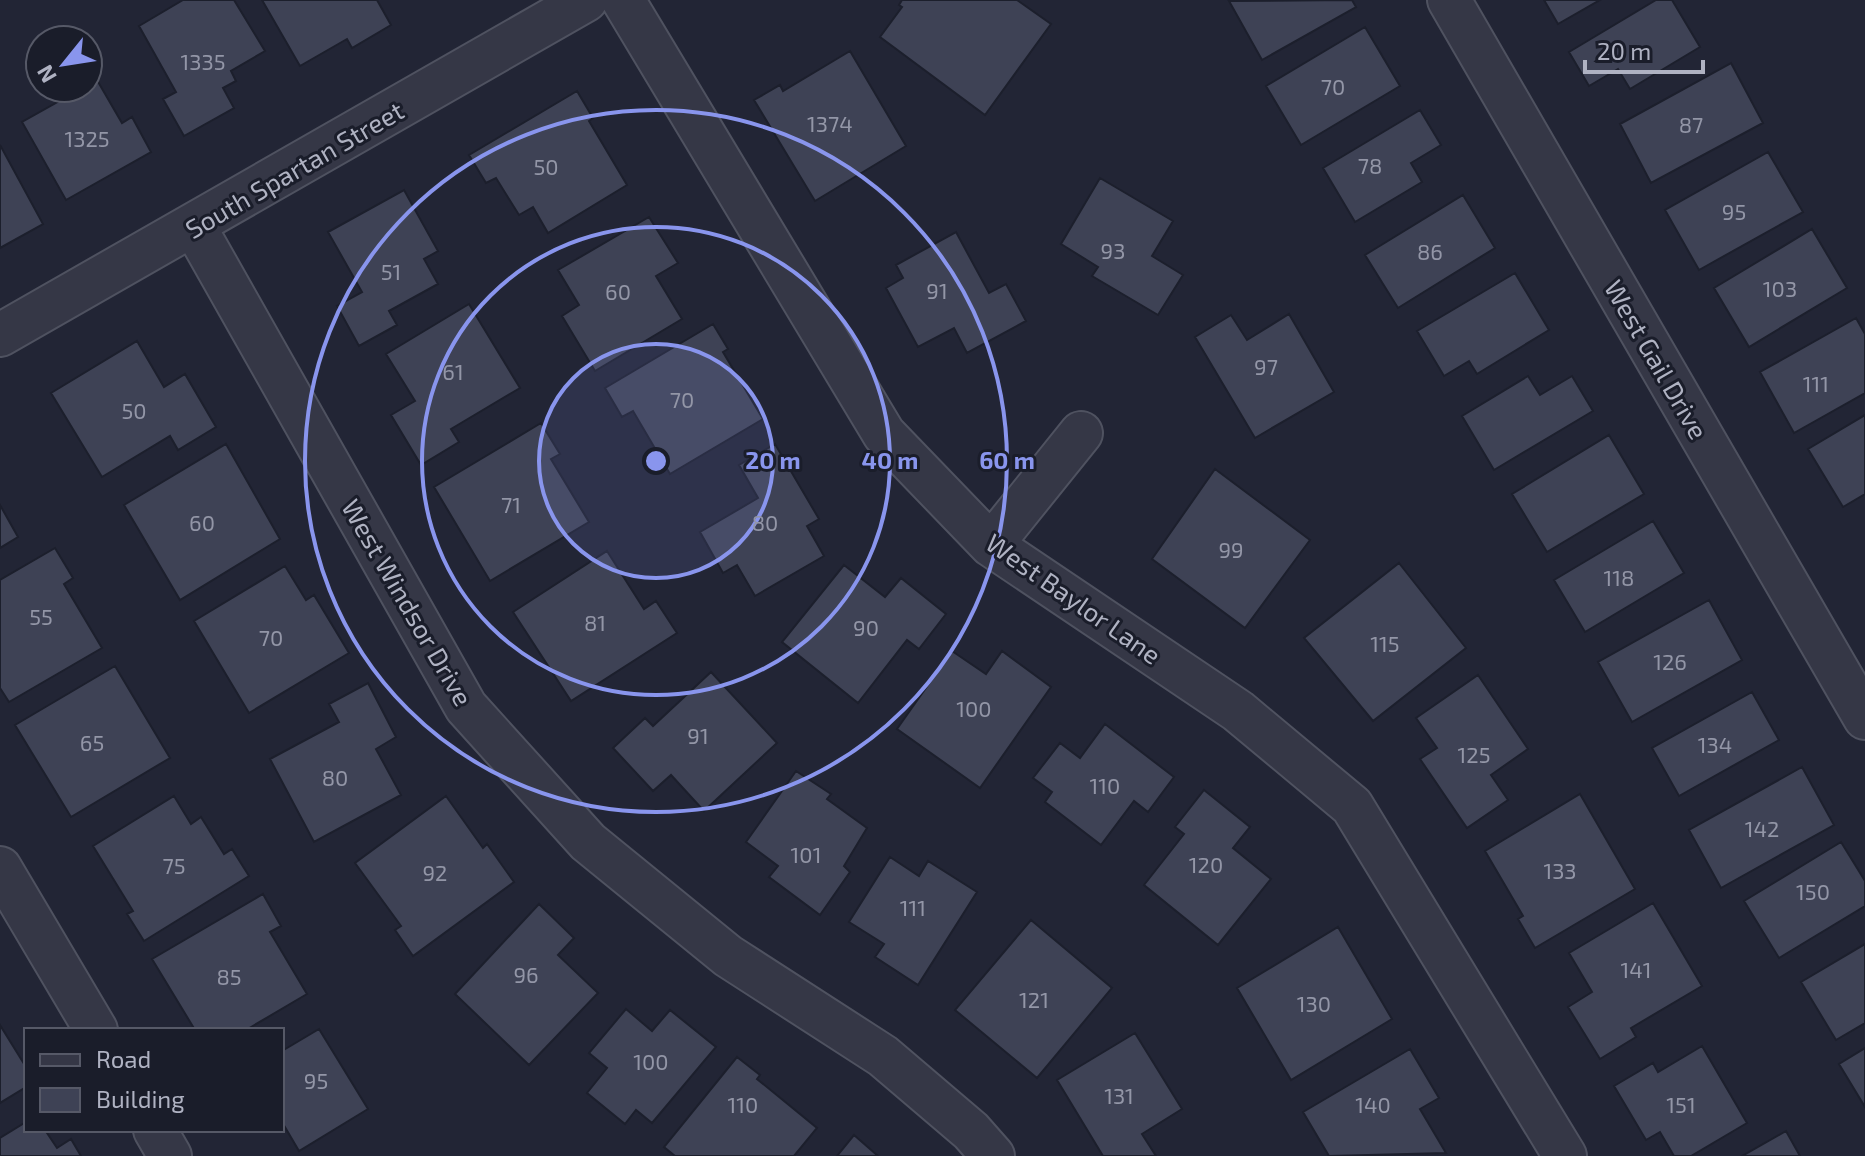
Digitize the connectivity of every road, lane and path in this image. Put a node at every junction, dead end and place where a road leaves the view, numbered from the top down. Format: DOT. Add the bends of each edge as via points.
graph roads {
  1 [pos="586,0"];
  2 [pos="623,0"];
  3 [pos="1449,0"];
  4 [pos="194,226"];
  5 [pos="0,335"];
  6 [pos="1081,433"];
  7 [pos="991,545"];
  8 [pos="1865,718"];
  9 [pos="2,878"];
  10 [pos="95,1028"];
  11 [pos="156,1132"];
  12 [pos="170,1156"];
  13 [pos="993,1156"];
  14 [pos="1565,1156"];
  1 -- 4 [label="street, South Spartan Street"];
  2 -- 7 [label="street, West Baylor Lane" via="884,434"];
  3 -- 8 [label="street, West Gail Drive"];
  4 -- 5 [label="street, South Spartan Street"];
  4 -- 13 [label="street, West Windsor Drive" via="466,707 588,842 728,956 883,1056"];
  6 -- 7 [label="street"];
  7 -- 14 [label="street, West Baylor Lane" via="1238,711 1352,806"];
  9 -- 10 [label="street"];
  11 -- 12 [label="street"];
}
